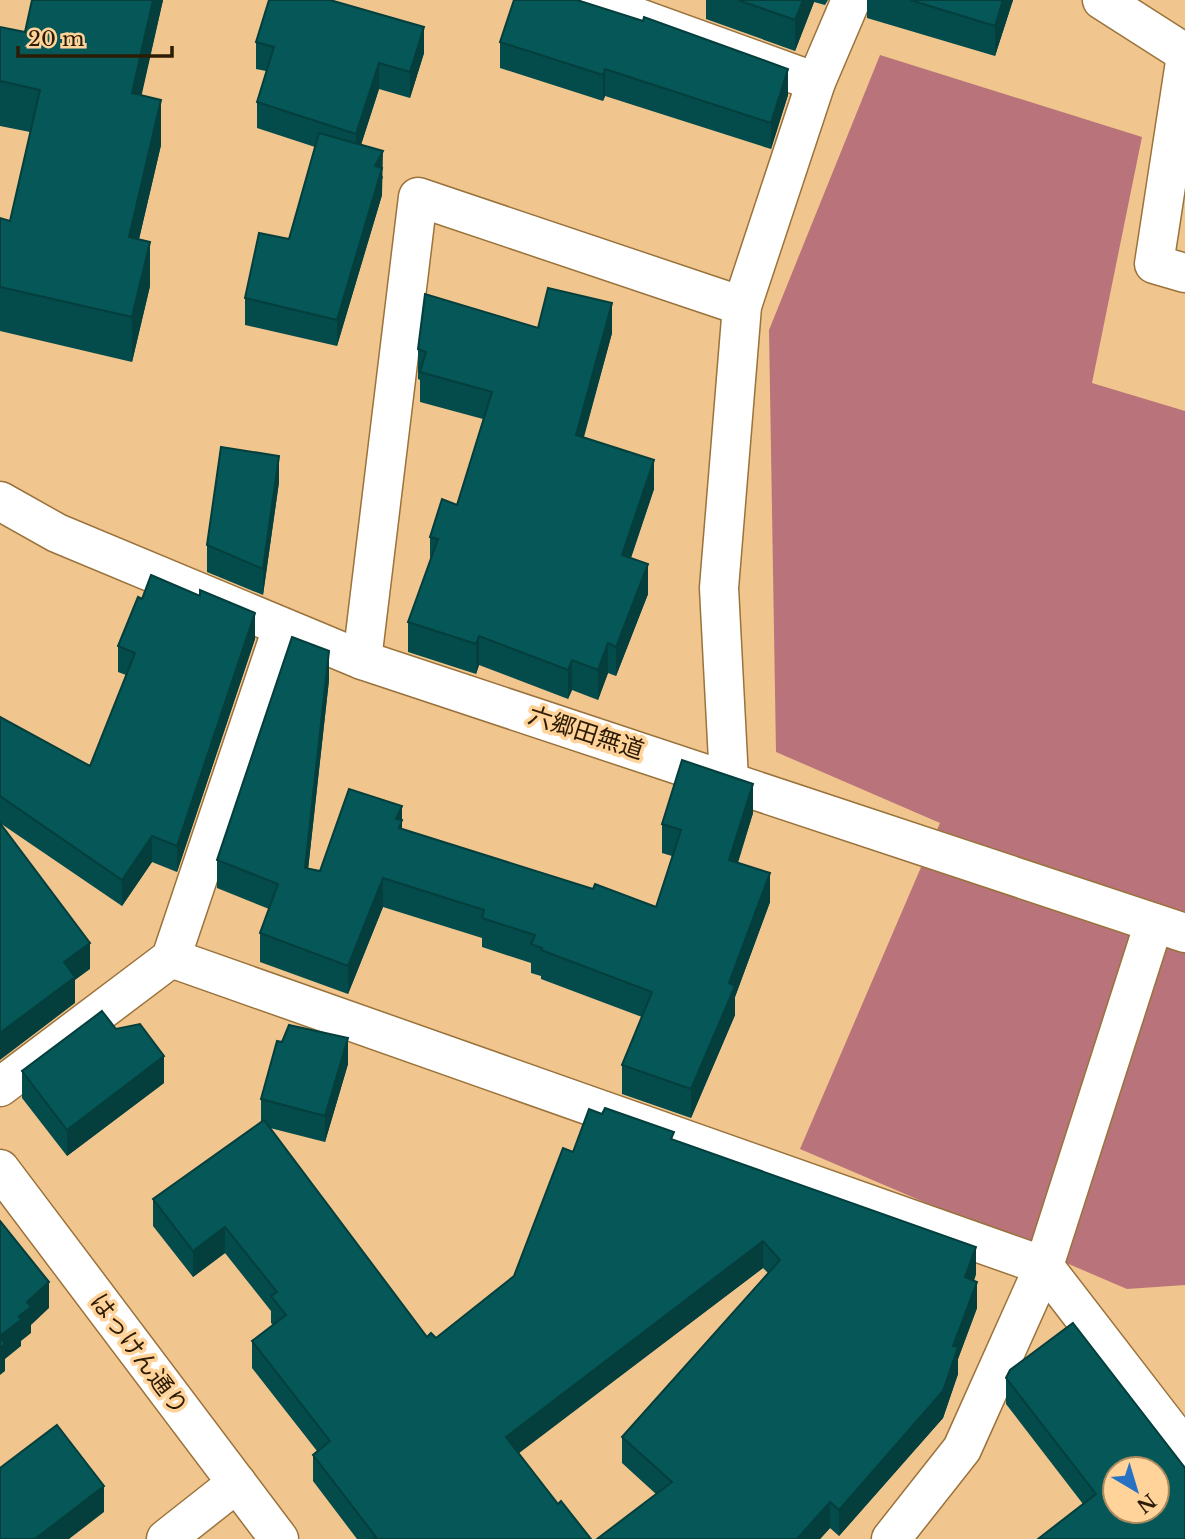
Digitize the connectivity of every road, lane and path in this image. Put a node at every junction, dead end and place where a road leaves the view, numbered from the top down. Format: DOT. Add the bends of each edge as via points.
graph roads {
  1 [pos="589,0"];
  2 [pos="851,0"];
  3 [pos="1102,0"];
  4 [pos="1185,53"];
  5 [pos="1185,62"];
  6 [pos="816,82"];
  7 [pos="1185,273"];
  8 [pos="742,306"];
  9 [pos="0,501"];
  10 [pos="282,628"];
  11 [pos="362,660"];
  12 [pos="729,780"];
  13 [pos="1169,928"];
  14 [pos="171,958"];
  15 [pos="0,1087"];
  16 [pos="0,1170"];
  17 [pos="1044,1265"];
  18 [pos="1185,1450"];
  19 [pos="237,1483"];
  20 [pos="166,1539"];
  21 [pos="279,1539"];
  22 [pos="891,1539"];
  1 -- 6 [label="street"];
  2 -- 6 [label="street"];
  3 -- 4 [label="street"];
  5 -- 7 [label="street" via="1154,264"];
  6 -- 8 [label="street"];
  8 -- 11 [label="street" via="418,197"];
  8 -- 12 [label="street" via="719,588"];
  9 -- 10 [label="street, 六郷田無道" via="57,533"];
  10 -- 11 [label="street, 六郷田無道"];
  10 -- 14 [label="street"];
  11 -- 12 [label="street, 六郷田無道"];
  12 -- 13 [label="street, 六郷田無道"];
  13 -- 17 [label="street"];
  14 -- 15 [label="street"];
  14 -- 17 [label="street"];
  16 -- 19 [label="street, はっけん通り"];
  17 -- 18 [label="street"];
  17 -- 22 [label="street" via="962,1449"];
  19 -- 20 [label="street"];
  19 -- 21 [label="street, はっけん通り"];
}
